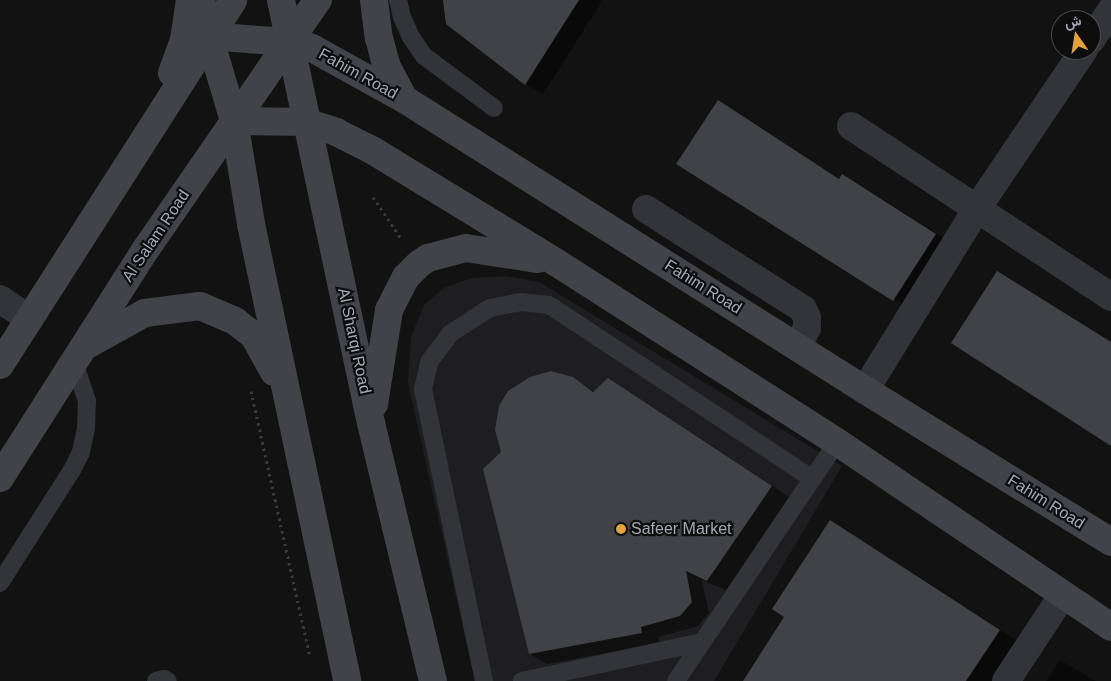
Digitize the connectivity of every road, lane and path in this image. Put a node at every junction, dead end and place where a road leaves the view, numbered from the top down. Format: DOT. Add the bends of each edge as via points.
graph roads {
  1 [pos="190,0"];
  2 [pos="201,0"];
  3 [pos="233,0"];
  4 [pos="281,0"];
  5 [pos="318,0"];
  6 [pos="374,0"];
  7 [pos="398,0"];
  8 [pos="1111,10"];
  9 [pos="1101,25"];
  10 [pos="209,36"];
  11 [pos="290,41"];
  12 [pos="1077,60"];
  13 [pos="404,99"];
  14 [pos="494,108"];
  15 [pos="234,121"];
  16 [pos="306,122"];
  17 [pos="851,126"];
  18 [pos="151,130"];
  19 [pos="373,197"];
  20 [pos="646,209"];
  21 [pos="976,210"];
  22 [pos="557,263"];
  23 [pos="419,264"];
  24 [pos="1111,297"];
  25 [pos="0,299"];
  26 [pos="30,319"];
  27 [pos="797,347"];
  28 [pos="79,354"];
  29 [pos="0,365"];
  30 [pos="250,387"];
  31 [pos="865,390"];
  32 [pos="288,395"];
  33 [pos="371,423"];
  34 [pos="837,442"];
  35 [pos="0,478"];
  36 [pos="813,479"];
  37 [pos="1111,542"];
  38 [pos="0,583"];
  39 [pos="1062,596"];
  40 [pos="1111,627"];
  41 [pos="702,642"];
  42 [pos="311,662"];
  43 [pos="156,681"];
  44 [pos="168,681"];
  45 [pos="347,681"];
  46 [pos="433,681"];
  47 [pos="484,681"];
  48 [pos="522,681"];
  49 [pos="676,681"];
  50 [pos="1006,681"];
  1 -- 18 [label="main road" via="184,40"];
  2 -- 10 [label="main road"];
  3 -- 10 [label="main road"];
  4 -- 11 [label="main road, Al Sharqi Road"];
  5 -- 11 [label="main road, Al Salam Road"];
  6 -- 13 [label="main road" via="387,67"];
  7 -- 14 [label="lane" via="411,38 424,56"];
  8 -- 9 [label="street"];
  10 -- 11 [label="main road, Fahim Road"];
  10 -- 15 [label="main road"];
  10 -- 18 [label="main road"];
  11 -- 13 [label="main road, Fahim Road" via="312,48"];
  11 -- 15 [label="main road, Al Salam Road"];
  11 -- 16 [label="main road, Al Sharqi Road"];
  12 -- 21 [label="street"];
  13 -- 27 [label="main road, Fahim Road"];
  15 -- 16 [label="main road"];
  15 -- 28 [label="main road, Al Salam Road"];
  15 -- 32 [label="main road" via="250,224"];
  16 -- 22 [label="main road" via="336,132 372,150"];
  16 -- 33 [label="main road, Al Sharqi Road"];
  17 -- 21 [label="street"];
  18 -- 26 [label="main road"];
  19 -- 23 [label="path"];
  20 -- 27 [label="street" via="803,309 807,328"];
  21 -- 24 [label="street"];
  21 -- 31 [label="street"];
  22 -- 23 [label="main road" via="466,248 428,258"];
  22 -- 34 [label="main road"];
  23 -- 33 [label="main road" via="406,277 389,310"];
  25 -- 26 [label="street"];
  26 -- 29 [label="main road"];
  27 -- 31 [label="main road, Fahim Road"];
  28 -- 32 [label="main road" via="145,313 200,306 235,321 254,336"];
  28 -- 35 [label="main road, Al Salam Road"];
  28 -- 38 [label="lane" via="87,400 81,452"];
  30 -- 42 [label="path"];
  31 -- 37 [label="main road, Fahim Road"];
  32 -- 45 [label="main road"];
  33 -- 46 [label="main road, Al Sharqi Road"];
  34 -- 36 [label="lane"];
  34 -- 39 [label="main road"];
  36 -- 41 [label="lane"];
  36 -- 47 [label="lane" via="549,305 520,302 490,308 451,333 429,362 423,389"];
  39 -- 40 [label="main road"];
  39 -- 50 [label="street"];
  41 -- 48 [label="lane"];
  41 -- 49 [label="lane"];
  43 -- 44 [label="lane"];
}
